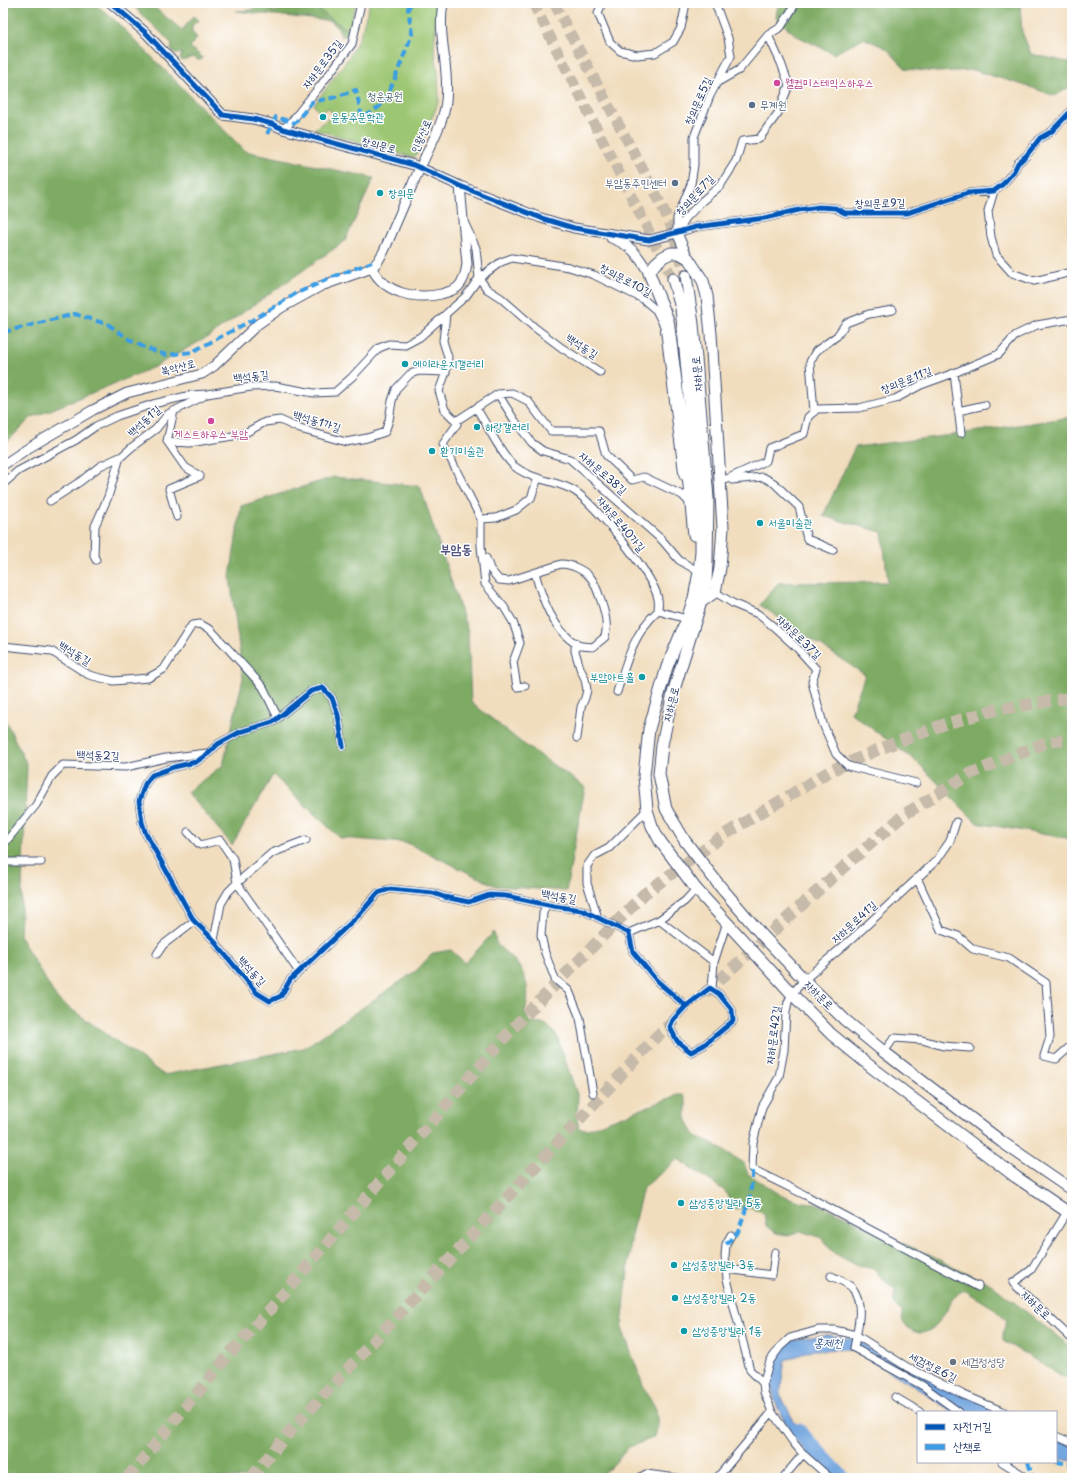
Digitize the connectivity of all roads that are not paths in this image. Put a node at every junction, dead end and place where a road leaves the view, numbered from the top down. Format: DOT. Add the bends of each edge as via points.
graph roads {
  1 [pos="111,3"];
  2 [pos="361,3"];
  3 [pos="443,3"];
  4 [pos="602,3"];
  5 [pos="686,3"];
  6 [pos="715,3"];
  7 [pos="796,3"];
  8 [pos="768,35"];
  9 [pos="718,82"];
  10 [pos="1072,110"];
  11 [pos="283,129"];
  12 [pos="460,186"];
  13 [pos="994,191"];
  14 [pos="464,222"];
  15 [pos="606,233"];
  16 [pos="677,233"];
  17 [pos="688,258"];
  18 [pos="372,268"];
  19 [pos="649,273"];
  20 [pos="1071,274"];
  21 [pos="686,276"];
  22 [pos="479,278"];
  23 [pos="673,279"];
  24 [pos="893,310"];
  25 [pos="446,314"];
  26 [pos="1072,319"];
  27 [pos="446,372"];
  28 [pos="600,372"];
  29 [pos="954,373"];
  30 [pos="207,394"];
  31 [pos="498,394"];
  32 [pos="985,405"];
  33 [pos="476,408"];
  34 [pos="174,411"];
  35 [pos="958,411"];
  36 [pos="814,412"];
  37 [pos="456,421"];
  38 [pos="960,432"];
  39 [pos="167,441"];
  40 [pos="120,458"];
  41 [pos="3,465"];
  42 [pos="538,478"];
  43 [pos="723,482"];
  44 [pos="3,484"];
  45 [pos="690,497"];
  46 [pos="50,501"];
  47 [pos="177,517"];
  48 [pos="481,519"];
  49 [pos="481,546"];
  50 [pos="833,550"];
  51 [pos="701,551"];
  52 [pos="96,560"];
  53 [pos="699,572"];
  54 [pos="535,573"];
  55 [pos="715,592"];
  56 [pos="701,602"];
  57 [pos="658,611"];
  58 [pos="687,619"];
  59 [pos="575,642"];
  60 [pos="3,646"];
  61 [pos="526,686"];
  62 [pos="618,692"];
  63 [pos="278,718"];
  64 [pos="578,738"];
  65 [pos="343,746"];
  66 [pos="209,753"];
  67 [pos="916,783"];
  68 [pos="647,810"];
  69 [pos="956,822"];
  70 [pos="188,832"];
  71 [pos="306,840"];
  72 [pos="3,845"];
  73 [pos="3,862"];
  74 [pos="41,862"];
  75 [pos="917,878"];
  76 [pos="237,883"];
  77 [pos="696,889"];
  78 [pos="546,905"];
  79 [pos="598,918"];
  80 [pos="659,920"];
  81 [pos="194,921"];
  82 [pos="727,922"];
  83 [pos="629,933"];
  84 [pos="214,940"];
  85 [pos="157,954"];
  86 [pos="714,962"];
  87 [pos="299,972"];
  88 [pos="804,980"];
  89 [pos="712,989"];
  90 [pos="792,994"];
  91 [pos="686,1006"];
  92 [pos="1072,1045"];
  93 [pos="970,1048"];
  94 [pos="884,1052"];
  95 [pos="593,1093"];
  96 [pos="1072,1190"];
  97 [pos="1069,1214"];
  98 [pos="731,1235"];
  99 [pos="775,1252"];
  100 [pos="726,1269"];
  101 [pos="831,1276"];
  102 [pos="978,1285"];
  103 [pos="856,1334"];
  104 [pos="1072,1339"];
  105 [pos="763,1384"];
  106 [pos="895,1397"];
  107 [pos="918,1411"];
  108 [pos="958,1411"];
  109 [pos="1002,1411"];
  110 [pos="772,1412"];
  111 [pos="1057,1436"];
  112 [pos="1072,1443"];
  113 [pos="803,1454"];
  114 [pos="1004,1463"];
  115 [pos="639,1478"];
  116 [pos="677,1478"];
  117 [pos="717,1478"];
  118 [pos="783,1478"];
  119 [pos="830,1478"];
  120 [pos="1024,1478"];
  1 -- 11 [label="street, 창의문로" via="146,33 223,115 253,119"];
  2 -- 11 [label="street, 자하문로35길" via="352,44"];
  3 -- 18 [label="street, 인왕산로, bridge" via="441,37 446,101 441,122 384,251"];
  4 -- 5 [label="street" via="598,13 610,42 620,51 637,55 656,53 674,42 681,28"];
  6 -- 9 [label="street, 창의문로5길" via="728,38 731,56"];
  7 -- 8 [label="street" via="781,27"];
  8 -- 9 [label="street" via="739,70"];
  8 -- 16 [label="street, 창의문로7길" via="789,86 778,113 758,139 742,141 736,161 720,186 702,200"];
  9 -- 16 [label="street, 창의문로5길" via="694,137 691,184 677,218"];
  10 -- 13 [label="street" via="1051,132 1040,138 1003,184"];
  11 -- 12 [label="street, 창의문로" via="414,165"];
  12 -- 14 [label="street"];
  12 -- 15 [label="street, 창의문로" via="541,218 574,228"];
  13 -- 16 [label="street, 창의문로9길" via="968,193 907,213 845,213 835,208 819,207 765,218 696,227"];
  13 -- 20 [label="street" via="988,211 991,237 996,255 1012,273 1034,281"];
  14 -- 18 [label="street" via="467,264 465,275 459,286 453,290 428,296 406,295 382,282"];
  14 -- 22 [label="street" via="476,248"];
  15 -- 16 [label="street, 창의문로" via="649,240"];
  15 -- 19 [label="street" via="635,251"];
  16 -- 17 [label="street"];
  17 -- 19 [label="main road" via="679,253 671,253 655,264"];
  17 -- 43 [label="main road" via="703,281 707,296"];
  18 -- 41 [label="street, 북악산로" via="321,286 281,308 258,324 214,366 202,374 127,393 93,410"];
  19 -- 45 [label="main road" via="668,320"];
  21 -- 56 [label="main road, 자하문로" via="693,324 708,498 706,582"];
  22 -- 25 [label="street, 백석동길" via="466,296"];
  22 -- 28 [label="street, 백석동길" via="487,289 534,327"];
  22 -- 45 [label="street, 창의문로10길" via="501,262 512,258 569,267 594,275 642,299 656,310 664,326 682,469"];
  23 -- 51 [label="main road, 자하문로" via="681,308 696,463"];
  24 -- 36 [label="street" via="869,314 846,324 837,336 816,351 810,362"];
  25 -- 27 [label="street" via="443,341 448,357"];
  25 -- 30 [label="street, 백석동길" via="420,337 405,345 389,344 379,348 335,392 314,392 275,386"];
  26 -- 29 [label="street, 창의문로11길" via="1037,325 1016,335 999,354"];
  27 -- 37 [label="street" via="439,391 445,410"];
  27 -- 39 [label="street, 백석동1가길" via="419,371 410,374 396,389 385,432 367,438 346,442 300,429 280,420 265,422 233,436 189,443"];
  29 -- 35 [label="street"];
  29 -- 36 [label="street, 창의문로11길" via="895,398 859,408 817,409"];
  30 -- 34 [label="street, 백석동1길"];
  30 -- 44 [label="street, 백석동길" via="153,404 117,416 18,471"];
  31 -- 33 [label="street"];
  31 -- 45 [label="street" via="512,393 528,401 551,431 599,431 606,454 632,480 644,477"];
  31 -- 53 [label="street, 자하문로38길" via="532,443 542,451 570,459 662,540 679,560"];
  32 -- 35 [label="street"];
  33 -- 37 [label="street"];
  33 -- 42 [label="street, 자하문로40가길" via="506,457 515,467"];
  34 -- 39 [label="street"];
  34 -- 40 [label="street, 백석동1길"];
  35 -- 38 [label="street"];
  36 -- 43 [label="street" via="808,417 804,434 769,448 766,461"];
  37 -- 48 [label="street" via="457,424 443,444"];
  39 -- 47 [label="street" via="185,467 200,476 169,489"];
  40 -- 46 [label="street, 백석동1길" via="100,466"];
  40 -- 52 [label="street" via="108,497 95,526"];
  42 -- 48 [label="street" via="531,498 516,510 496,518"];
  42 -- 57 [label="street, 자하문로40가길" via="574,490 589,502 649,579 658,599"];
  43 -- 50 [label="street" via="763,477 774,483 799,507 807,539"];
  43 -- 55 [label="main road" via="723,528"];
  45 -- 51 [label="main road" via="694,537"];
  48 -- 49 [label="street"];
  49 -- 54 [label="street" via="490,569 499,580 509,581"];
  49 -- 61 [label="street" via="485,584 513,622 520,643 513,662 517,687"];
  51 -- 53 [label="main road, 자하문로"];
  53 -- 58 [label="main road, 자하문로"];
  54 -- 59 [label="street" via="554,621 562,632"];
  54 -- 59 [label="street" via="561,564 569,564 592,578 606,622 605,637 593,647"];
  55 -- 56 [label="main road"];
  55 -- 67 [label="street, 자하문로37길" via="734,604 758,614 816,669 812,682 823,724 836,754 848,766"];
  56 -- 88 [label="main road, 자하문로" via="673,693 662,746 659,774 666,809 685,841 719,885"];
  57 -- 58 [label="street"];
  57 -- 62 [label="street" via="648,620 633,643 626,659"];
  58 -- 68 [label="main road, 자하문로" via="667,667 649,730 644,776"];
  59 -- 64 [label="street" via="575,651 587,690 581,706"];
  60 -- 63 [label="street, 백석동길" via="51,652 89,675 114,681 148,678 164,669 192,625 200,624 211,630 263,687"];
  63 -- 65 [label="street, 백석동길" via="311,691 323,688 332,698 338,715"];
  63 -- 66 [label="street, 백석동길" via="240,732 218,744"];
  66 -- 72 [label="street, 백석동2길" via="166,758 126,767 63,764 52,776 36,805"];
  66 -- 81 [label="street, 백석동길" via="196,762 152,775 145,784 139,801 146,834"];
  68 -- 77 [label="main road, 자하문로" via="660,841"];
  68 -- 79 [label="street" via="609,848 594,856 587,866 588,883"];
  69 -- 75 [label="street, 자하문로41길" via="950,841 937,860"];
  70 -- 76 [label="street" via="200,845 220,840 233,859"];
  71 -- 76 [label="street" via="272,853"];
  73 -- 74 [label="street"];
  75 -- 88 [label="street, 자하문로41길"];
  75 -- 92 [label="street" via="941,930 958,936 973,949 1009,958 1046,984 1050,1037 1044,1056 1056,1059"];
  76 -- 84 [label="street" via="228,892 222,904"];
  76 -- 87 [label="street"];
  77 -- 80 [label="street" via="685,901"];
  77 -- 82 [label="main road, 자하문로"];
  78 -- 79 [label="street, 백석동길" via="582,910"];
  78 -- 87 [label="street, 백석동길" via="489,895 469,902 432,893 390,889 378,893 359,915"];
  78 -- 95 [label="street, 백석동길" via="541,935 555,979 569,991 580,1018"];
  79 -- 83 [label="street, 백석동길"];
  80 -- 83 [label="street"];
  80 -- 86 [label="street"];
  81 -- 84 [label="street, 백석동길"];
  81 -- 85 [label="street" via="163,945"];
  82 -- 86 [label="street"];
  82 -- 90 [label="main road, 자하문로"];
  83 -- 91 [label="street" via="632,952 658,981"];
  84 -- 87 [label="street, 백석동길" via="257,993 270,1001 281,996 290,980"];
  86 -- 89 [label="street"];
  88 -- 90 [label="street, 자하문로41길"];
  88 -- 94 [label="main road, 자하문로" via="845,1020"];
  89 -- 91 [label="street"];
  89 -- 91 [label="street" via="732,1010 733,1021 704,1045 691,1052 677,1041 670,1027"];
  90 -- 97 [label="main road, 자하문로" via="831,1034 870,1066"];
  90 -- 102 [label="street, 자하문로42길" via="786,1012 784,1050 779,1076 762,1107 753,1143 752,1169"];
  93 -- 94 [label="street" via="894,1038"];
  94 -- 96 [label="main road, 자하문로" via="1002,1142"];
  97 -- 104 [label="street, 자하문로" via="1031,1270 1013,1283"];
  98 -- 100 [label="street" via="726,1244"];
  99 -- 100 [label="street" via="772,1275"];
  100 -- 105 [label="street" via="750,1370"];
  101 -- 103 [label="street" via="853,1287 859,1302 860,1315"];
  103 -- 105 [label="street, 세검정로6길" via="839,1330 818,1330 790,1338 770,1361"];
  103 -- 108 [label="street" via="854,1348 923,1386"];
  103 -- 109 [label="street, 세검정로6길" via="907,1367"];
  105 -- 110 [label="street"];
  106 -- 107 [label="street"];
  110 -- 113 [label="street"];
  110 -- 117 [label="street"];
  111 -- 112 [label="street"];
  113 -- 118 [label="street"];
  113 -- 119 [label="street"];
  114 -- 120 [label="street"];
  115 -- 116 [label="street" via="646,1474"];
}
